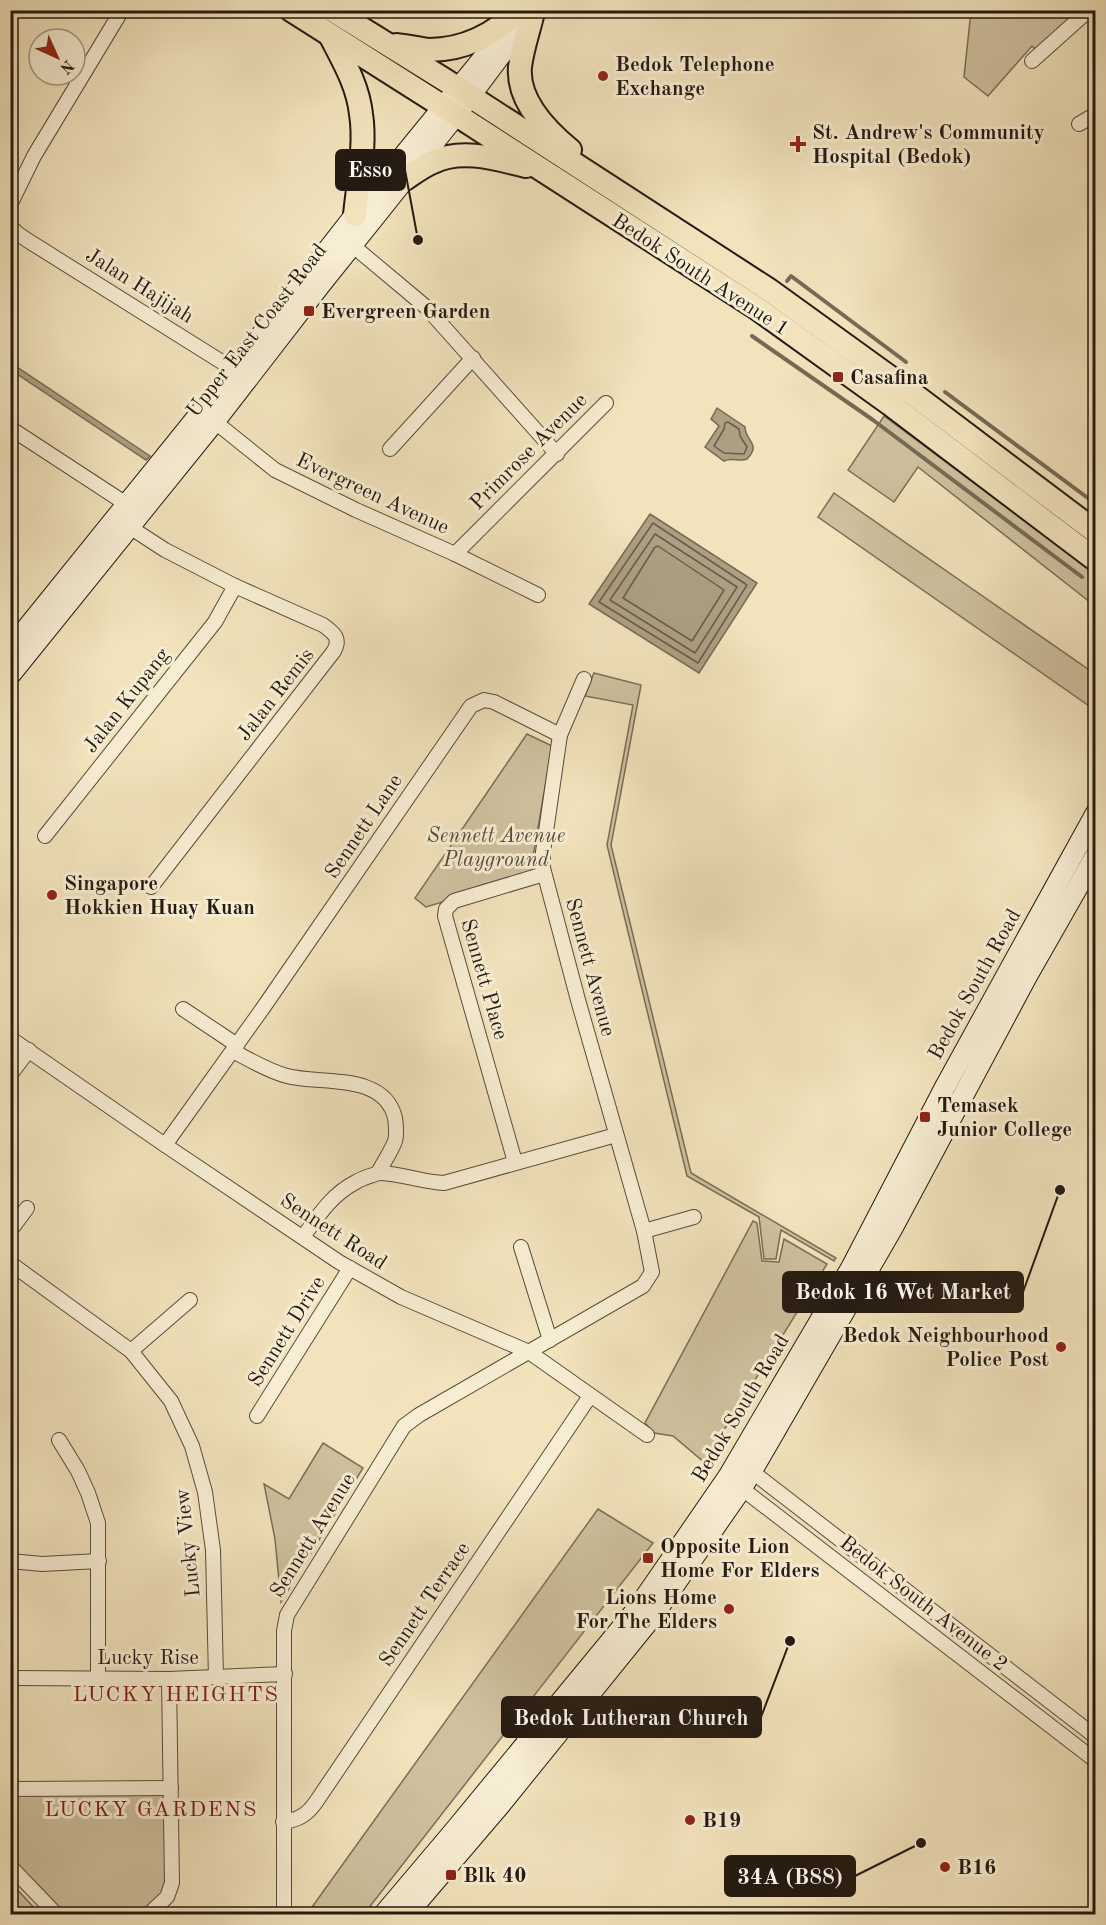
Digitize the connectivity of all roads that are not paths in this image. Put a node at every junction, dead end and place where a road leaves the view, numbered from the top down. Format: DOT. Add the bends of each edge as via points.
graph roads {
  1 [pos="122,10"];
  2 [pos="291,10"];
  3 [pos="332,10"];
  4 [pos="1089,10"];
  5 [pos="527,11"];
  6 [pos="329,34"];
  7 [pos="386,43"];
  8 [pos="1032,62"];
  9 [pos="464,93"];
  10 [pos="450,111"];
  11 [pos="1095,114"];
  12 [pos="1078,124"];
  13 [pos="539,169"];
  14 [pos="405,179"];
  15 [pos="623,196"];
  16 [pos="10,205"];
  17 [pos="354,215"];
  18 [pos="10,226"];
  19 [pos="346,240"];
  20 [pos="473,358"];
  21 [pos="241,374"];
  22 [pos="606,403"];
  23 [pos="208,416"];
  24 [pos="10,428"];
  25 [pos="390,449"];
  26 [pos="556,454"];
  27 [pos="129,516"];
  28 [pos="1095,532"];
  29 [pos="455,554"];
  30 [pos="1095,560"];
  31 [pos="235,586"];
  32 [pos="538,596"];
  33 [pos="10,649"];
  34 [pos="10,675"];
  35 [pos="584,679"];
  36 [pos="560,735"];
  37 [pos="1095,813"];
  38 [pos="45,836"];
  39 [pos="1095,855"];
  40 [pos="544,874"];
  41 [pos="151,887"];
  42 [pos="183,1009"];
  43 [pos="10,1038"];
  44 [pos="235,1048"];
  45 [pos="29,1050"];
  46 [pos="10,1075"];
  47 [pos="616,1135"];
  48 [pos="165,1145"];
  49 [pos="515,1162"];
  50 [pos="378,1173"];
  51 [pos="27,1208"];
  52 [pos="694,1217"];
  53 [pos="10,1231"];
  54 [pos="644,1231"];
  55 [pos="303,1237"];
  56 [pos="521,1247"];
  57 [pos="10,1263"];
  58 [pos="350,1268"];
  59 [pos="190,1300"];
  60 [pos="835,1312"];
  61 [pos="549,1340"];
  62 [pos="131,1351"];
  63 [pos="529,1352"];
  64 [pos="590,1396"];
  65 [pos="258,1416"];
  66 [pos="647,1436"];
  67 [pos="59,1440"];
  68 [pos="740,1474"];
  69 [pos="10,1561"];
  70 [pos="99,1561"];
  71 [pos="285,1674"];
  72 [pos="10,1678"];
  73 [pos="216,1678"];
  74 [pos="98,1679"];
  75 [pos="168,1679"];
  76 [pos="1095,1737"];
  77 [pos="1095,1761"];
  78 [pos="171,1788"];
  79 [pos="10,1789"];
  80 [pos="283,1822"];
  81 [pos="10,1866"];
  82 [pos="56,1914"];
  83 [pos="149,1914"];
  84 [pos="284,1914"];
  85 [pos="384,1914"];
  86 [pos="407,1914"];
  1 -- 16 [label="street" via="34,156"];
  2 -- 6 [label="main road, Bedok South Avenue 1"];
  3 -- 7 [label="main road, Bedok South Avenue 1"];
  4 -- 8 [label="street"];
  5 -- 7 [label="main road" via="466,45 429,50"];
  5 -- 9 [label="main road, Upper East Coast Road"];
  5 -- 15 [label="main road" via="520,68 530,107 559,141"];
  6 -- 10 [label="main road, Bedok South Avenue 1"];
  6 -- 17 [label="main road" via="349,69 362,115"];
  7 -- 9 [label="main road, Bedok South Avenue 1"];
  9 -- 10 [label="main road, Upper East Coast Road"];
  9 -- 15 [label="main road, Bedok South Avenue 1"];
  10 -- 13 [label="main road, Bedok South Avenue 1"];
  10 -- 14 [label="main road, Upper East Coast Road"];
  10 -- 17 [label="main road, Upper East Coast Road"];
  11 -- 12 [label="street"];
  13 -- 14 [label="main road" via="457,155 434,161"];
  13 -- 30 [label="main road, Bedok South Avenue 1" via="755,307"];
  14 -- 19 [label="main road, Upper East Coast Road"];
  15 -- 28 [label="main road, Bedok South Avenue 1" via="770,291"];
  17 -- 19 [label="main road, Upper East Coast Road"];
  18 -- 21 [label="street, Jalan Hajijah"];
  19 -- 20 [label="street" via="426,307"];
  19 -- 21 [label="main road, Upper East Coast Road"];
  20 -- 25 [label="street"];
  20 -- 26 [label="street"];
  21 -- 23 [label="main road, Upper East Coast Road"];
  22 -- 26 [label="street, Primrose Avenue"];
  23 -- 27 [label="main road, Upper East Coast Road"];
  23 -- 29 [label="street, Evergreen Avenue" via="274,470"];
  24 -- 27 [label="street, Jalan Remis"];
  26 -- 29 [label="street, Primrose Avenue"];
  27 -- 31 [label="street, Jalan Remis" via="165,550"];
  27 -- 33 [label="main road, Upper East Coast Road"];
  27 -- 34 [label="main road, Upper East Coast Road"];
  29 -- 32 [label="street, Evergreen Avenue"];
  31 -- 38 [label="street, Jalan Kupang" via="215,622"];
  31 -- 41 [label="street, Jalan Remis" via="323,626 337,637 336,648"];
  35 -- 36 [label="street, Sennett Avenue"];
  36 -- 40 [label="street, Sennett Avenue" via="543,852"];
  36 -- 44 [label="street, Sennett Lane" via="494,702 484,700 471,706"];
  37 -- 60 [label="main road, Bedok South Road" via="856,1259"];
  39 -- 60 [label="main road, Bedok South Road" via="892,1229"];
  40 -- 47 [label="street, Sennett Avenue"];
  40 -- 49 [label="street, Sennett Place" via="454,901 445,916"];
  42 -- 44 [label="street"];
  43 -- 45 [label="street, Sennett Road"];
  44 -- 48 [label="street, Sennett Lane"];
  44 -- 50 [label="street" via="288,1077 362,1085 381,1095 393,1109 396,1139"];
  45 -- 46 [label="street"];
  45 -- 48 [label="street, Sennett Road"];
  47 -- 49 [label="street"];
  47 -- 54 [label="street, Sennett Avenue"];
  48 -- 55 [label="street, Sennett Road"];
  49 -- 50 [label="street" via="444,1183"];
  50 -- 55 [label="street" via="339,1194"];
  51 -- 53 [label="street"];
  52 -- 54 [label="street"];
  54 -- 61 [label="street, Sennett Avenue" via="652,1272 643,1286"];
  55 -- 58 [label="street, Sennett Road"];
  56 -- 61 [label="street"];
  57 -- 62 [label="street, Lucky View"];
  58 -- 63 [label="street, Sennett Road" via="401,1297"];
  58 -- 65 [label="street, Sennett Drive"];
  59 -- 62 [label="street"];
  60 -- 68 [label="main road, Bedok South Road"];
  61 -- 63 [label="street, Sennett Avenue"];
  62 -- 73 [label="street, Lucky View" via="171,1401 192,1446 205,1492 213,1550"];
  63 -- 64 [label="street, Sennett Road"];
  63 -- 71 [label="street, Sennett Avenue" via="404,1426 288,1615 284,1631"];
  64 -- 66 [label="street, Sennett Road"];
  64 -- 80 [label="street, Sennett Terrace" via="316,1803 302,1817"];
  67 -- 70 [label="street" via="88,1493 98,1523"];
  68 -- 76 [label="street, Bedok South Avenue 2"];
  68 -- 77 [label="street, Bedok South Avenue 2"];
  68 -- 85 [label="main road, Bedok South Road" via="636,1609"];
  68 -- 86 [label="main road, Bedok South Road" via="652,1617"];
  69 -- 70 [label="street"];
  70 -- 74 [label="street"];
  71 -- 73 [label="street, Lucky Rise"];
  71 -- 80 [label="street, Sennett Avenue"];
  72 -- 74 [label="street, Lucky Rise"];
  73 -- 75 [label="street, Lucky Rise"];
  74 -- 75 [label="street, Lucky Rise"];
  75 -- 78 [label="street"];
  78 -- 79 [label="street"];
  78 -- 83 [label="street" via="171,1886 165,1899"];
  80 -- 84 [label="street, Sennett Avenue"];
  81 -- 82 [label="street"];
}
